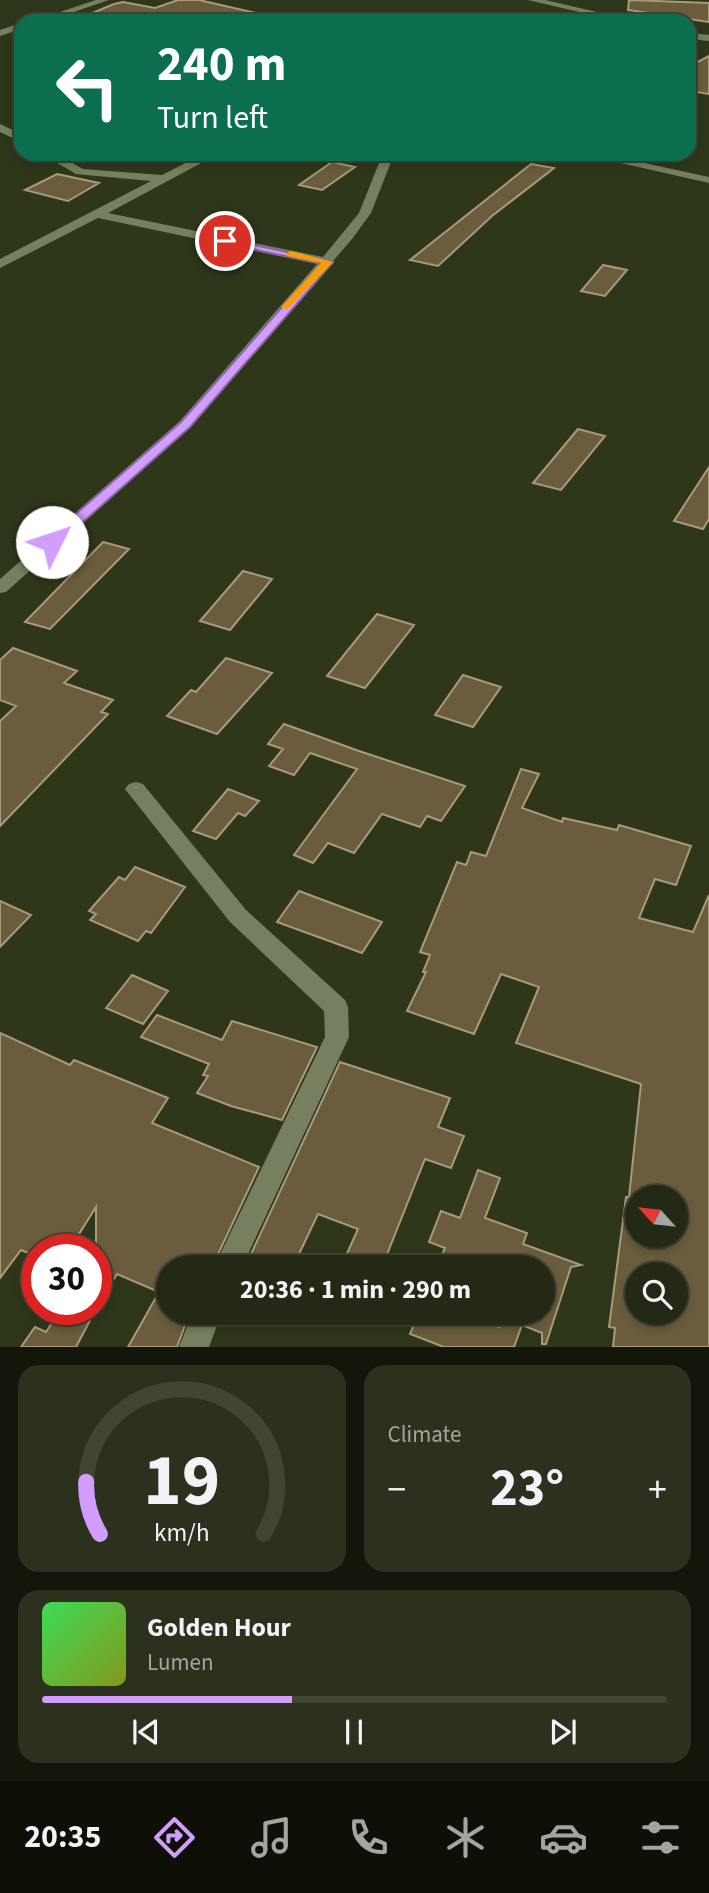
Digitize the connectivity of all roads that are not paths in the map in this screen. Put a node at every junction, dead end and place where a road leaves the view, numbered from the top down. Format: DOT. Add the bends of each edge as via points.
graph roads {
  1 [pos="105,0"];
  2 [pos="533,0"];
  3 [pos="64,14"];
  4 [pos="598,14"];
  5 [pos="60,161"];
  6 [pos="199,161"];
  7 [pos="383,161"];
  8 [pos="620,161"];
  9 [pos="167,179"];
  10 [pos="709,180"];
  11 [pos="96,214"];
  12 [pos="328,262"];
  13 [pos="0,264"];
  14 [pos="0,588"];
  15 [pos="136,789"];
  16 [pos="234,1255"];
  17 [pos="203,1325"];
  18 [pos="194,1347"];
  1 -- 3 [label="street"];
  2 -- 4 [label="street"];
  5 -- 9 [label="street" via="80,172"];
  6 -- 9 [label="street"];
  7 -- 12 [label="street" via="365,213"];
  8 -- 10 [label="street"];
  9 -- 11 [label="street"];
  11 -- 12 [label="street"];
  11 -- 13 [label="street"];
  12 -- 14 [label="street" via="185,424"];
  15 -- 16 [label="street" via="238,916 336,1007 337,1037"];
  17 -- 18 [label="street"];
}
